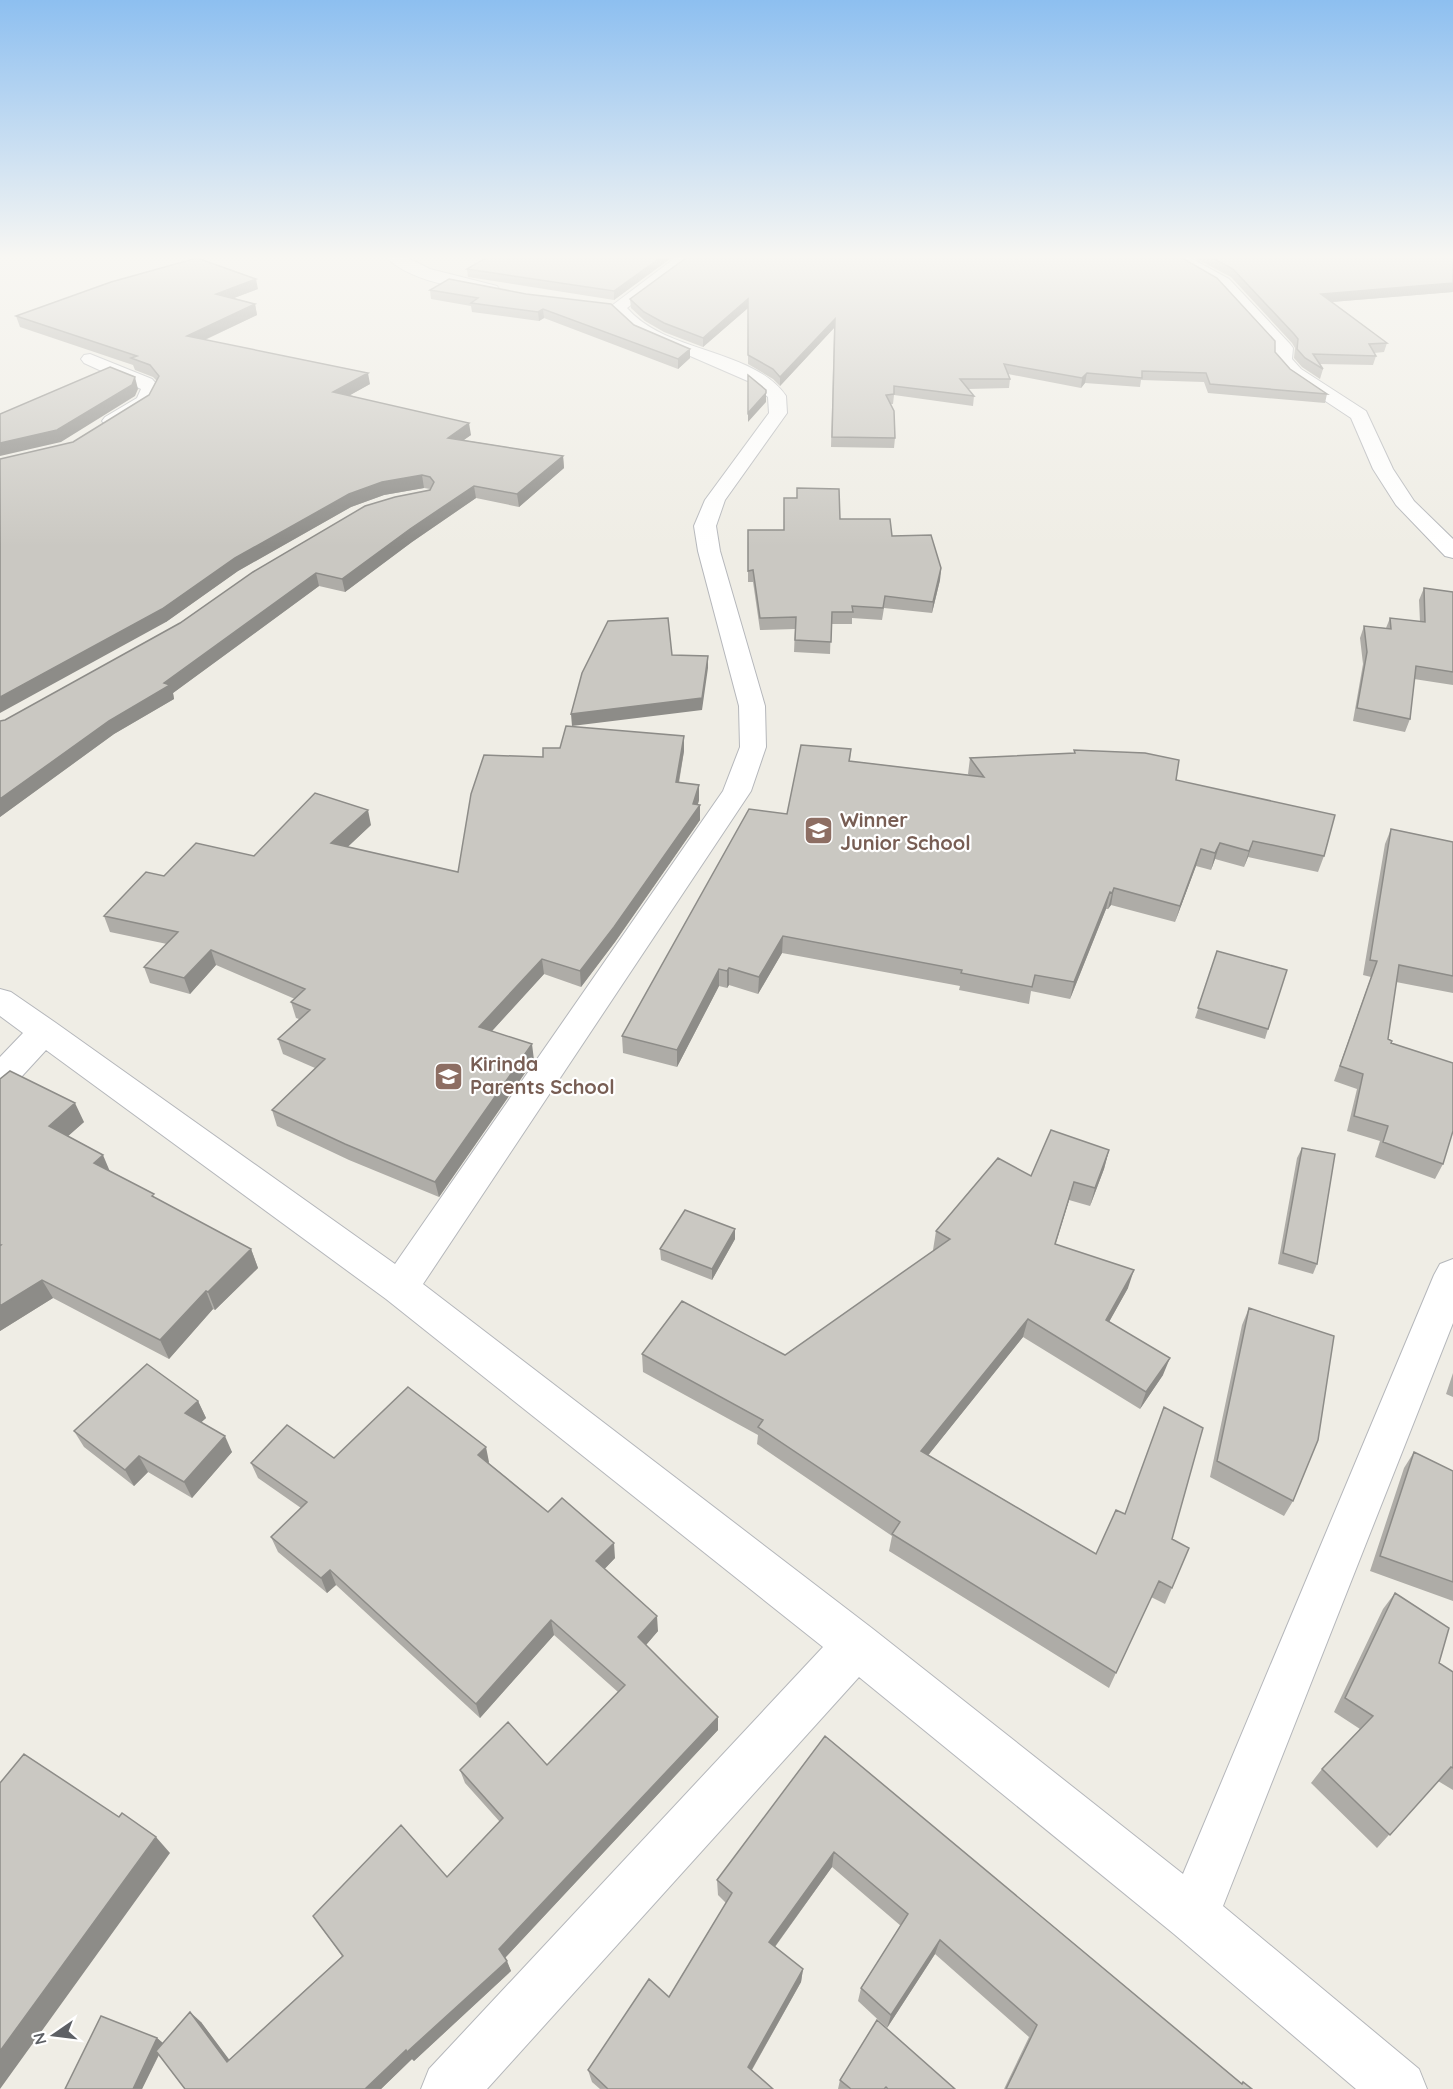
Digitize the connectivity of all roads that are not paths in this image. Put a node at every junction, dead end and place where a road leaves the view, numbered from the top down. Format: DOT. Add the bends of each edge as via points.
graph roads {
  1 [pos="698,352"];
  2 [pos="1284,352"];
  3 [pos="90,359"];
  4 [pos="97,431"];
  5 [pos="1452,549"];
  6 [pos="0,1000"];
  7 [pos="44,1031"];
  8 [pos="0,1078"];
  9 [pos="1453,1275"];
  10 [pos="400,1288"];
  11 [pos="857,1645"];
  12 [pos="1193,1915"];
  13 [pos="449,2089"];
  14 [pos="1399,2089"];
  1 -- 10 [label="street" via="757,379 777,396 778,413 715,500 705,526 752,706 753,747 736,791"];
  2 -- 5 [label="street" via="1283,360 1295,373 1359,415 1383,469 1406,505"];
  3 -- 4 [label="street" via="151,388 144,401"];
  6 -- 7 [label="street"];
  7 -- 8 [label="street"];
  7 -- 10 [label="street"];
  9 -- 12 [label="street"];
  10 -- 11 [label="street"];
  11 -- 12 [label="street"];
  11 -- 13 [label="street"];
  12 -- 14 [label="street"];
}
